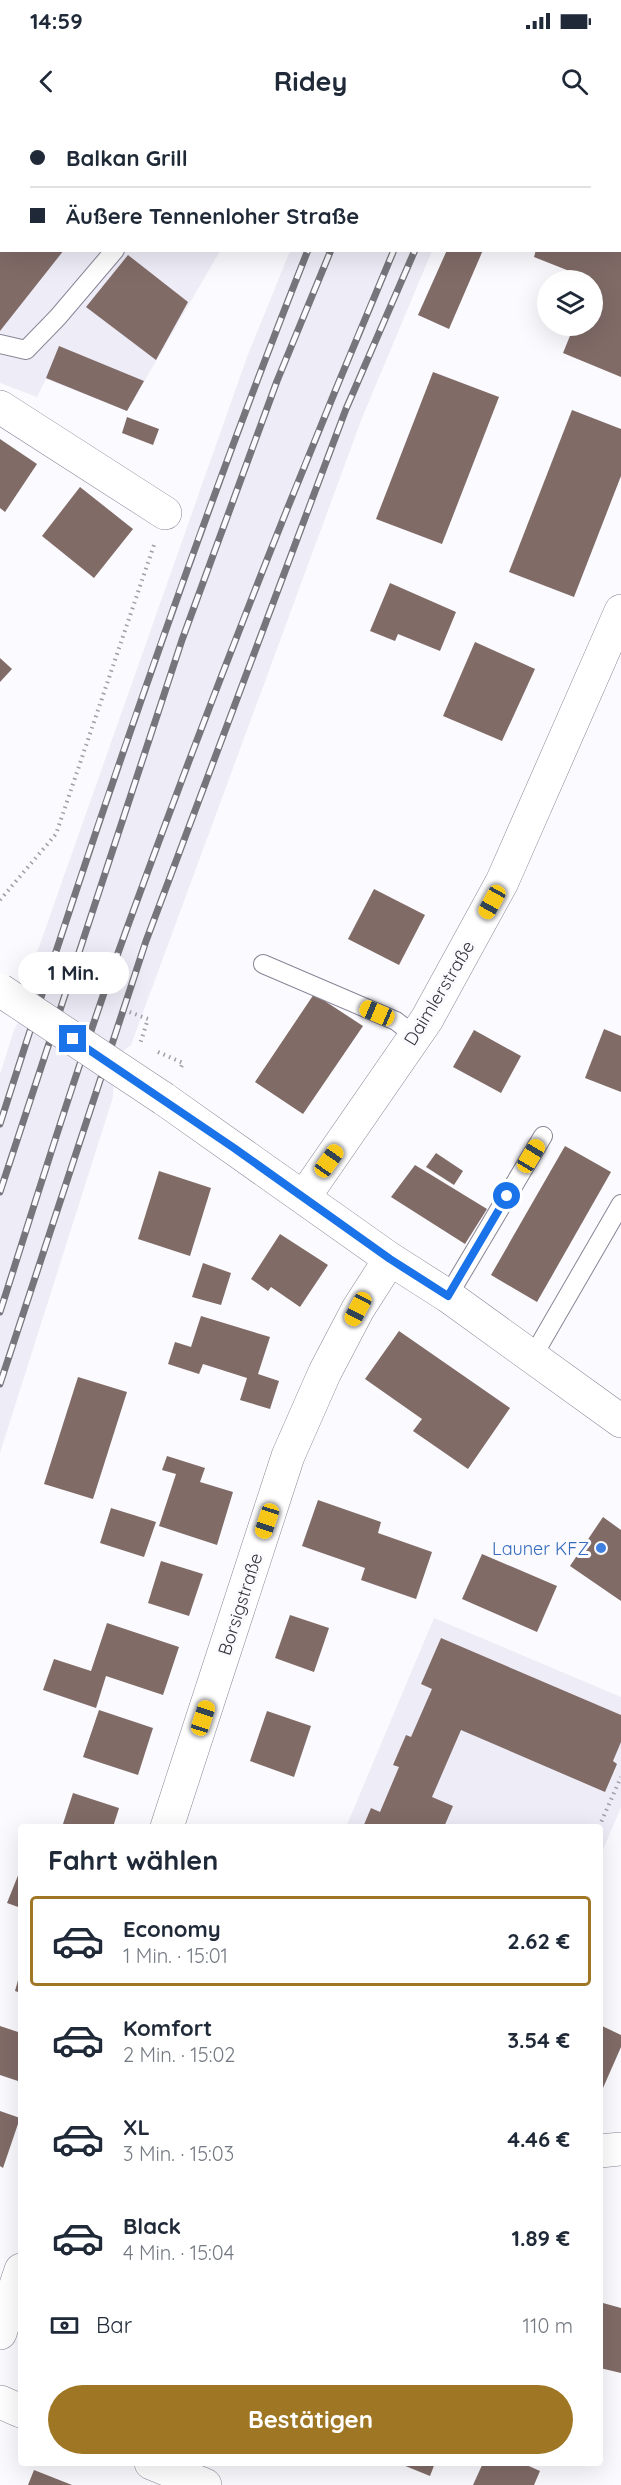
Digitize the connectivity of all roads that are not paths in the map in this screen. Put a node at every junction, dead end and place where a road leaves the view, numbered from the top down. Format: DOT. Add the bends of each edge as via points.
graph roads {
  1 [pos="113,252"];
  2 [pos="0,344"];
  3 [pos="0,407"];
  4 [pos="165,513"];
  5 [pos="621,611"];
  6 [pos="613,653"];
  7 [pos="263,964"];
  8 [pos="0,990"];
  9 [pos="415,1036"];
  10 [pos="543,1136"];
  11 [pos="304,1197"];
  12 [pos="621,1204"];
  13 [pos="390,1259"];
  14 [pos="448,1296"];
  15 [pos="533,1356"];
  16 [pos="621,1421"];
  17 [pos="168,1824"];
  18 [pos="621,2149"];
  19 [pos="603,2151"];
  20 [pos="18,2279"];
  21 [pos="0,2333"];
  22 [pos="0,2402"];
  23 [pos="18,2410"];
  24 [pos="158,2466"];
  25 [pos="205,2485"];
  1 -- 2 [label="lane" via="26,350"];
  3 -- 4 [label="street"];
  5 -- 6 [label="street, Daimlerstraße"];
  6 -- 9 [label="street, Daimlerstraße" via="502,882"];
  7 -- 9 [label="lane" via="396,1021"];
  8 -- 11 [label="street, bridge"];
  9 -- 11 [label="street, Daimlerstraße"];
  10 -- 14 [label="lane"];
  11 -- 13 [label="street"];
  12 -- 15 [label="lane"];
  13 -- 14 [label="street"];
  13 -- 17 [label="street, Borsigstraße" via="325,1372 288,1456"];
  14 -- 15 [label="street"];
  15 -- 16 [label="street"];
  18 -- 19 [label="street"];
  20 -- 21 [label="street"];
  22 -- 23 [label="street"];
  24 -- 25 [label="street"];
}
